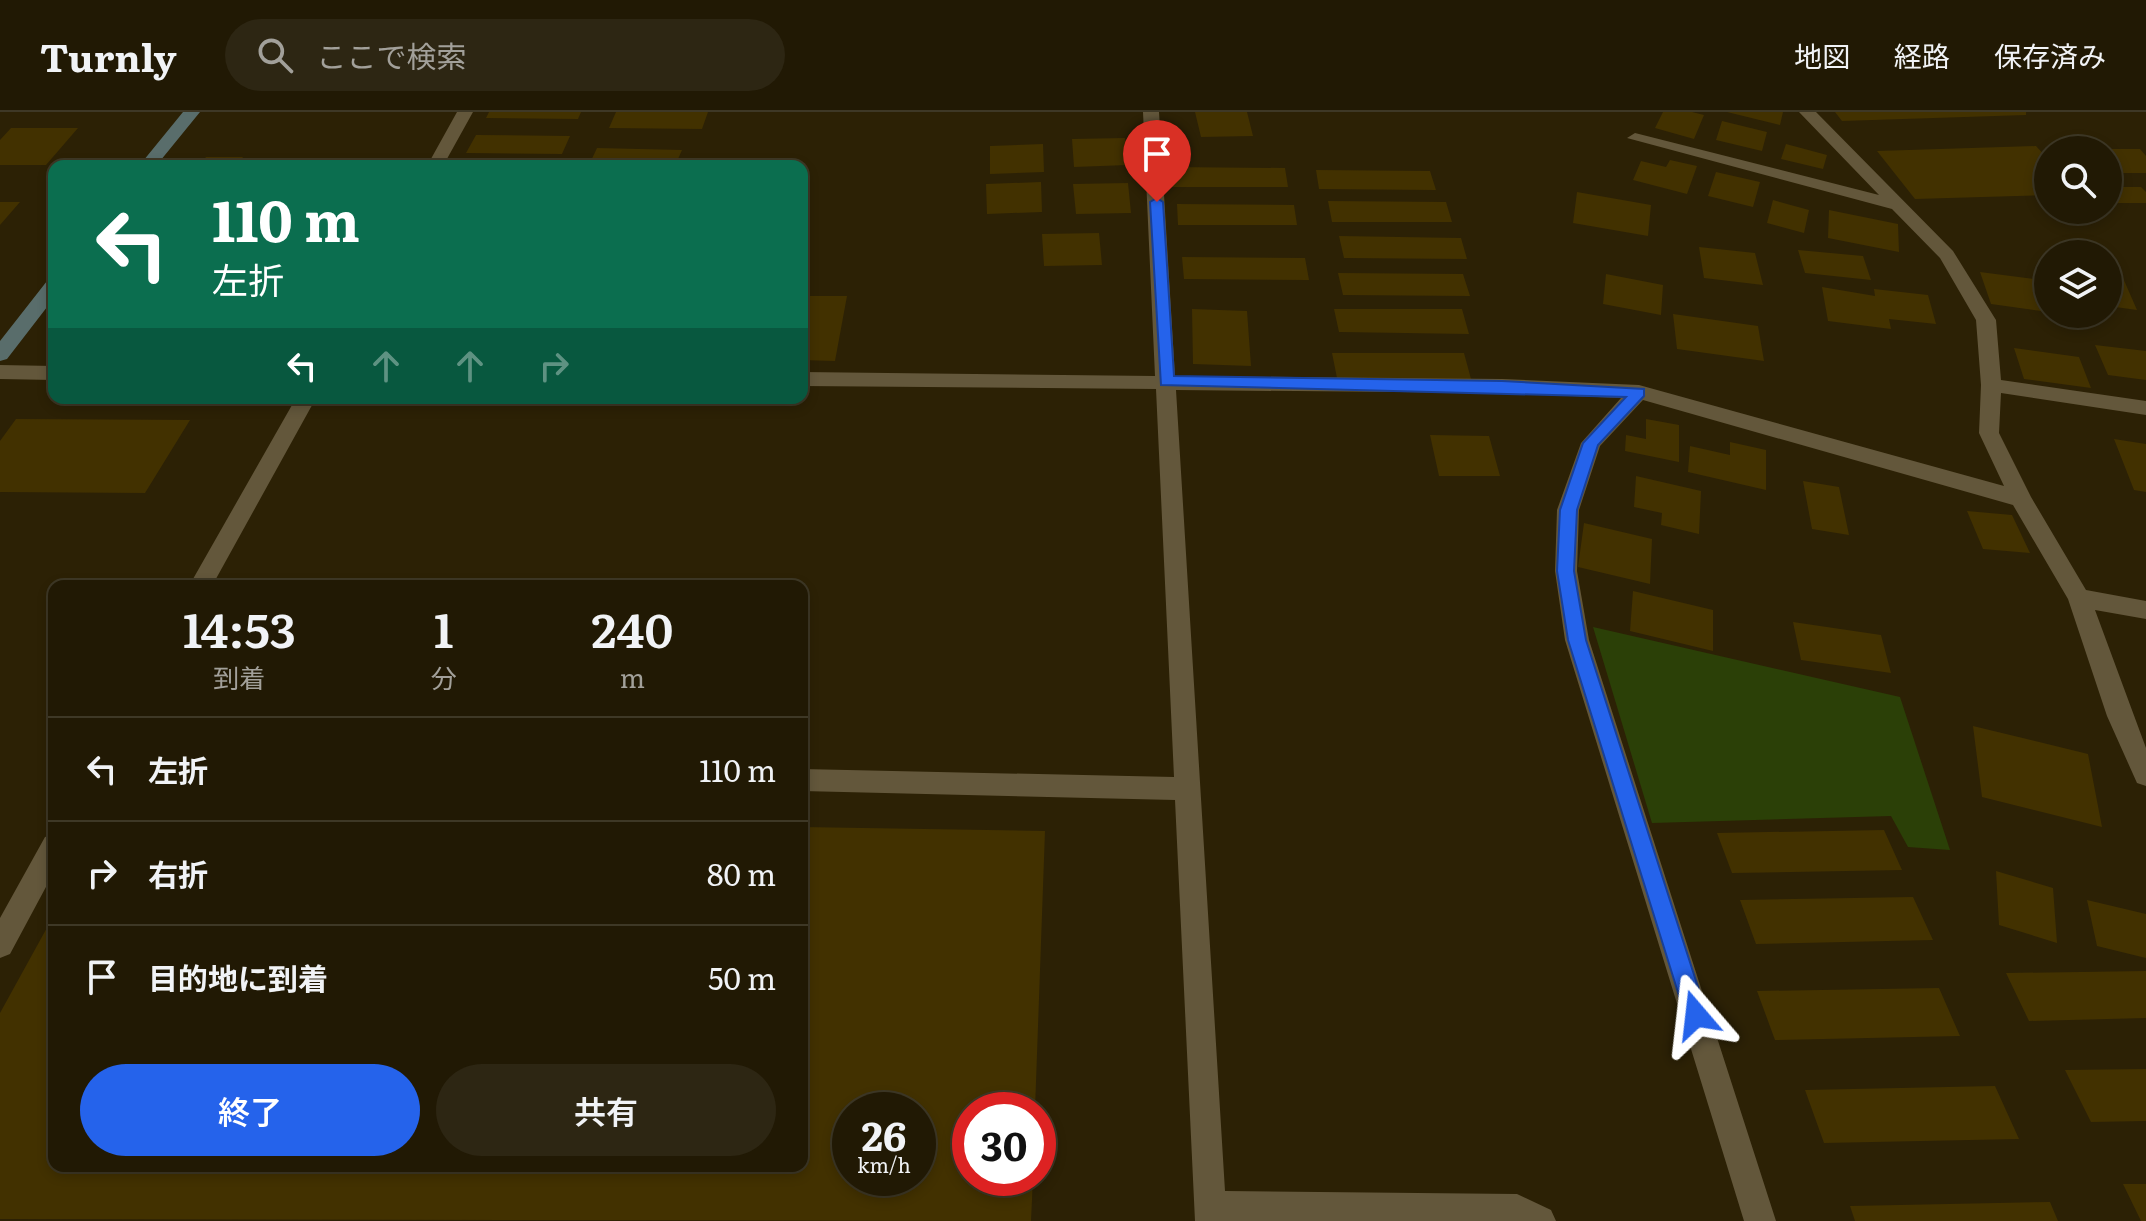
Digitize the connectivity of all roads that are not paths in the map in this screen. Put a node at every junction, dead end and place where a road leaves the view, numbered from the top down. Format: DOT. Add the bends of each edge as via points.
graph roads {
  1 [pos="192,112"];
  2 [pos="465,112"];
  3 [pos="1151,112"];
  4 [pos="1807,112"];
  5 [pos="1635,138"];
  6 [pos="152,160"];
  7 [pos="438,160"];
  8 [pos="1897,205"];
  9 [pos="48,293"];
  10 [pos="0,354"];
  11 [pos="0,372"];
  12 [pos="48,373"];
  13 [pos="808,379"];
  14 [pos="1167,381"];
  15 [pos="1991,385"];
  16 [pos="1639,392"];
  17 [pos="303,404"];
  18 [pos="2146,408"];
  19 [pos="2021,499"];
  20 [pos="203,580"];
  21 [pos="2079,598"];
  22 [pos="2146,610"];
  23 [pos="2146,775"];
  24 [pos="808,780"];
  25 [pos="1189,789"];
  26 [pos="48,857"];
  27 [pos="0,945"];
  28 [pos="1211,1214"];
  29 [pos="1540,1221"];
  30 [pos="1760,1221"];
  1 -- 6 [label="street"];
  2 -- 7 [label="street"];
  3 -- 14 [label="street"];
  4 -- 8 [label="street"];
  5 -- 8 [label="street"];
  8 -- 15 [label="street" via="1947,255 1986,320"];
  9 -- 10 [label="street"];
  11 -- 12 [label="street"];
  13 -- 14 [label="street"];
  14 -- 16 [label="street"];
  14 -- 25 [label="street"];
  15 -- 18 [label="street"];
  15 -- 19 [label="street" via="1989,433"];
  16 -- 19 [label="street"];
  16 -- 30 [label="street" via="1591,443 1568,510 1566,571 1577,640"];
  17 -- 20 [label="street"];
  19 -- 21 [label="street"];
  21 -- 22 [label="street"];
  21 -- 23 [label="street" via="2119,716"];
  24 -- 25 [label="street"];
  25 -- 28 [label="street"];
  26 -- 27 [label="street"];
  28 -- 29 [label="street" via="1517,1210"];
}
